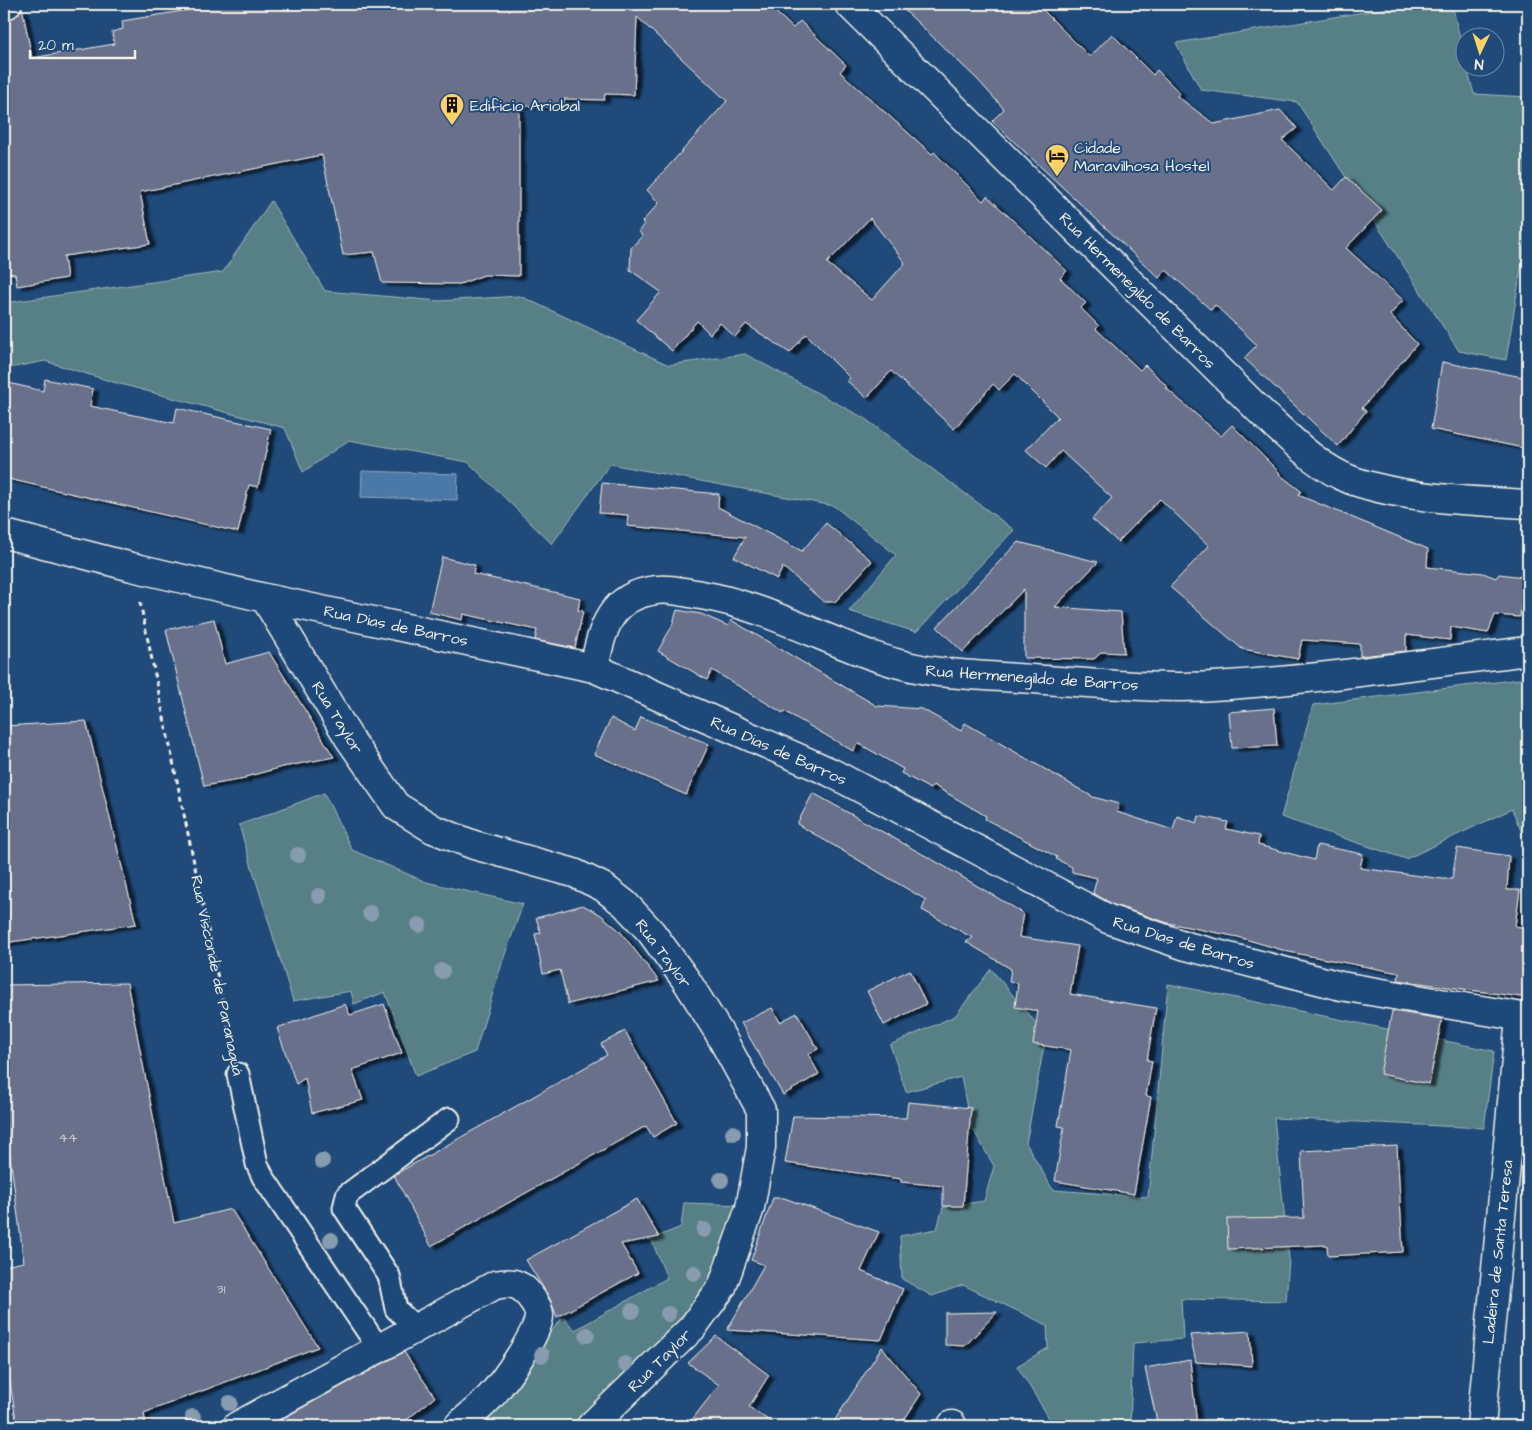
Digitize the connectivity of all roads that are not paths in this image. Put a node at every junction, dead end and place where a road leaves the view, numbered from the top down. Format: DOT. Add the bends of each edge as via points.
graph roads {
  1 [pos="849,4"];
  2 [pos="1528,504"];
  3 [pos="9,535"];
  4 [pos="265,598"];
  5 [pos="1528,651"];
  6 [pos="594,668"];
  7 [pos="1524,1018"];
  8 [pos="238,1074"];
  9 [pos="449,1119"];
  10 [pos="415,1327"];
  11 [pos="380,1350"];
  12 [pos="237,1426"];
  13 [pos="458,1426"];
  14 [pos="591,1426"];
  15 [pos="1481,1426"];
  1 -- 2 [label="street, Rua Hermenegildo de Barros" via="1263,414 1315,460 1350,479 1401,492"];
  3 -- 4 [label="street, Rua Dias de Barros"];
  4 -- 6 [label="street, Rua Dias de Barros"];
  4 -- 14 [label="street, Rua Taylor" via="349,738 396,806 433,829 474,845 574,873 603,887 625,904 686,980 761,1110 761,1148 750,1208 722,1287 692,1328"];
  5 -- 6 [label="street, Rua Hermenegildo de Barros" via="1227,685 1115,685 938,672 894,664 748,605 658,589 624,601 606,620"];
  6 -- 7 [label="street, Rua Dias de Barros" via="830,772 1108,920 1186,946 1341,986"];
  7 -- 15 [label="street, Ladeira de Santa Teresa"];
  8 -- 11 [label="lane, Rua Visconde de Paranaguá" via="257,1164 263,1177"];
  9 -- 10 [label="lane" via="347,1195 344,1201 344,1208 388,1276 396,1309"];
  10 -- 11 [label="street"];
  10 -- 13 [label="street" via="495,1285 507,1282 522,1288 536,1304 540,1314 532,1338 490,1397"];
  11 -- 12 [label="street"];
}
